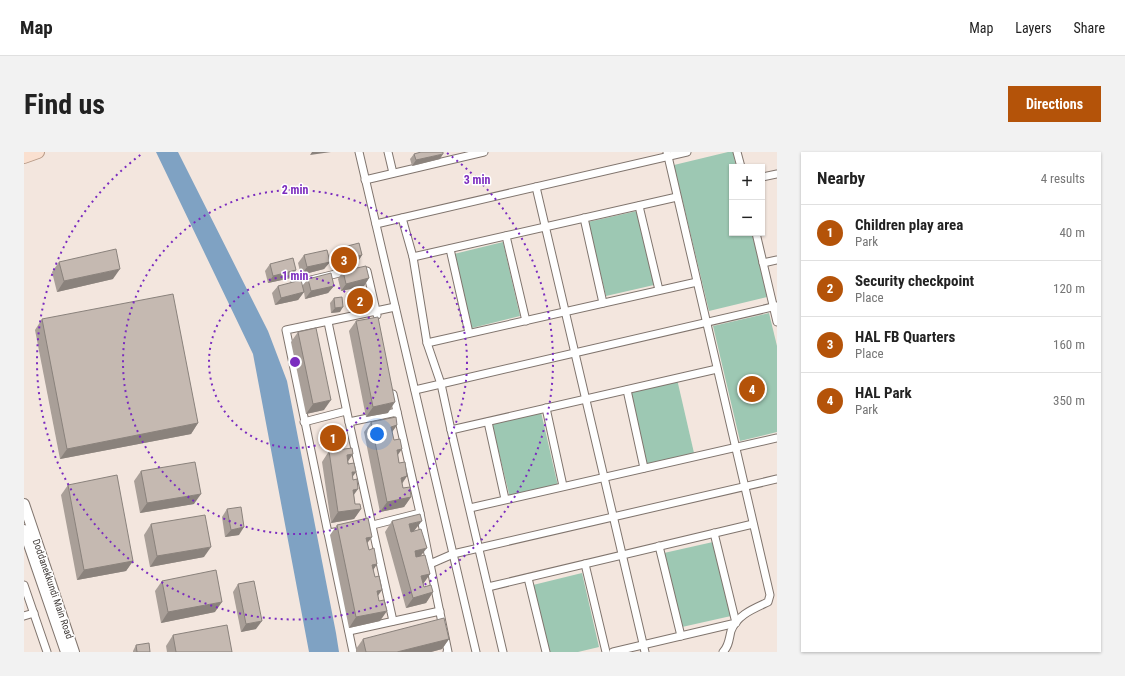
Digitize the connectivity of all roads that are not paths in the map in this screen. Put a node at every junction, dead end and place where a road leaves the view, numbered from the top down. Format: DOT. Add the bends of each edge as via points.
graph roads {
  1 [pos="38,152"];
  2 [pos="359,152"];
  3 [pos="388,152"];
  4 [pos="484,152"];
  5 [pos="686,152"];
  6 [pos="737,152"];
  7 [pos="667,154"];
  8 [pos="460,155"];
  9 [pos="24,156"];
  10 [pos="740,164"];
  11 [pos="393,173"];
  12 [pos="777,174"];
  13 [pos="765,176"];
  14 [pos="365,180"];
  15 [pos="536,187"];
  16 [pos="677,197"];
  17 [pos="640,206"];
  18 [pos="402,218"];
  19 [pos="584,218"];
  20 [pos="376,224"];
  21 [pos="546,227"];
  22 [pos="506,236"];
  23 [pos="757,236"];
  24 [pos="450,249"];
  25 [pos="413,257"];
  26 [pos="777,260"];
  27 [pos="763,263"];
  28 [pos="697,282"];
  29 [pos="285,286"];
  30 [pos="659,290"];
  31 [pos="604,303"];
  32 [pos="775,306"];
  33 [pos="395,307"];
  34 [pos="376,312"];
  35 [pos="565,312"];
  36 [pos="378,319"];
  37 [pos="526,321"];
  38 [pos="328,322"];
  39 [pos="706,322"];
  40 [pos="777,322"];
  41 [pos="469,333"];
  42 [pos="427,343"];
  43 [pos="575,352"];
  44 [pos="717,369"];
  45 [pos="442,384"];
  46 [pos="392,389"];
  47 [pos="415,390"];
  48 [pos="627,390"];
  49 [pos="586,399"];
  50 [pos="546,408"];
  51 [pos="346,411"];
  52 [pos="397,412"];
  53 [pos="304,422"];
  54 [pos="348,422"];
  55 [pos="488,422"];
  56 [pos="451,430"];
  57 [pos="777,438"];
  58 [pos="736,447"];
  59 [pos="644,468"];
  60 [pos="604,477"];
  61 [pos="777,479"];
  62 [pos="563,486"];
  63 [pos="745,487"];
  64 [pos="505,500"];
  65 [pos="24,504"];
  66 [pos="470,508"];
  67 [pos="420,513"];
  68 [pos="613,517"];
  69 [pos="754,524"];
  70 [pos="372,526"];
  71 [pos="24,530"];
  72 [pos="328,533"];
  73 [pos="714,533"];
  74 [pos="659,546"];
  75 [pos="479,548"];
  76 [pos="454,554"];
  77 [pos="622,555"];
  78 [pos="430,564"];
  79 [pos="585,564"];
  80 [pos="528,578"];
  81 [pos="24,585"];
  82 [pos="488,587"];
  83 [pos="440,611"];
  84 [pos="34,613"];
  85 [pos="24,616"];
  86 [pos="393,621"];
  87 [pos="736,623"];
  88 [pos="349,632"];
  89 [pos="681,636"];
  90 [pos="644,648"];
  91 [pos="47,652"];
  92 [pos="66,652"];
  93 [pos="74,652"];
  94 [pos="353,652"];
  95 [pos="447,652"];
  96 [pos="476,652"];
  97 [pos="503,652"];
  98 [pos="546,652"];
  99 [pos="606,652"];
  100 [pos="612,652"];
  101 [pos="723,652"];
  1 -- 9 [label="main road"];
  2 -- 14 [label="street"];
  3 -- 11 [label="street"];
  4 -- 8 [label="street"];
  5 -- 7 [label="street"];
  6 -- 10 [label="street"];
  7 -- 15 [label="street"];
  7 -- 16 [label="street"];
  8 -- 11 [label="street"];
  11 -- 14 [label="street"];
  12 -- 13 [label="street"];
  14 -- 20 [label="street"];
  15 -- 18 [label="street"];
  15 -- 21 [label="street"];
  16 -- 17 [label="street"];
  16 -- 28 [label="street"];
  17 -- 19 [label="street"];
  17 -- 30 [label="street"];
  18 -- 20 [label="street"];
  18 -- 25 [label="street"];
  19 -- 21 [label="street"];
  19 -- 31 [label="street"];
  20 -- 33 [label="street"];
  21 -- 22 [label="street"];
  21 -- 35 [label="street"];
  22 -- 24 [label="street"];
  22 -- 37 [label="street"];
  23 -- 27 [label="street"];
  24 -- 25 [label="street"];
  24 -- 41 [label="street"];
  25 -- 42 [label="street"];
  26 -- 27 [label="street"];
  27 -- 32 [label="street"];
  28 -- 30 [label="street"];
  28 -- 39 [label="street"];
  29 -- 34 [label="street" via="366,267"];
  30 -- 31 [label="street"];
  31 -- 35 [label="street"];
  32 -- 39 [label="street"];
  32 -- 40 [label="street"];
  33 -- 34 [label="street"];
  33 -- 47 [label="street"];
  34 -- 36 [label="street"];
  34 -- 38 [label="street"];
  35 -- 37 [label="street"];
  35 -- 43 [label="street"];
  37 -- 41 [label="street"];
  38 -- 51 [label="street"];
  38 -- 53 [label="street" via="286,330"];
  39 -- 43 [label="street"];
  39 -- 44 [label="street"];
  41 -- 42 [label="street"];
  42 -- 45 [label="street"];
  43 -- 45 [label="street"];
  43 -- 49 [label="street"];
  44 -- 48 [label="street"];
  44 -- 58 [label="street"];
  45 -- 47 [label="street"];
  45 -- 56 [label="street"];
  46 -- 52 [label="street"];
  47 -- 76 [label="street"];
  48 -- 49 [label="street"];
  48 -- 59 [label="street"];
  49 -- 50 [label="street"];
  49 -- 60 [label="street"];
  50 -- 55 [label="street"];
  50 -- 62 [label="street"];
  51 -- 53 [label="street"];
  51 -- 54 [label="street"];
  52 -- 54 [label="street"];
  52 -- 67 [label="street"];
  53 -- 72 [label="street"];
  54 -- 70 [label="street"];
  55 -- 56 [label="street"];
  55 -- 64 [label="street"];
  56 -- 66 [label="street"];
  57 -- 58 [label="street"];
  58 -- 59 [label="street"];
  58 -- 63 [label="street"];
  59 -- 60 [label="street"];
  60 -- 62 [label="street"];
  60 -- 68 [label="street"];
  61 -- 63 [label="street"];
  62 -- 64 [label="street"];
  63 -- 68 [label="street"];
  63 -- 69 [label="street"];
  64 -- 66 [label="street"];
  65 -- 93 [label="street, Doddanekkundi Main Road"];
  66 -- 75 [label="street"];
  67 -- 70 [label="street"];
  67 -- 78 [label="street"];
  68 -- 75 [label="street"];
  68 -- 77 [label="street"];
  69 -- 73 [label="street"];
  69 -- 87 [label="street" via="770,594 768,602 741,616"];
  70 -- 72 [label="street"];
  70 -- 86 [label="street"];
  71 -- 92 [label="street, Doddanekkundi Main Road"];
  72 -- 88 [label="street"];
  73 -- 74 [label="street"];
  73 -- 87 [label="street"];
  74 -- 77 [label="street"];
  74 -- 89 [label="street"];
  75 -- 76 [label="street"];
  75 -- 82 [label="street"];
  76 -- 78 [label="street"];
  76 -- 96 [label="street"];
  77 -- 79 [label="street"];
  77 -- 90 [label="street"];
  78 -- 83 [label="street"];
  79 -- 80 [label="street"];
  79 -- 99 [label="street"];
  80 -- 82 [label="street"];
  80 -- 98 [label="street"];
  81 -- 84 [label="street"];
  82 -- 97 [label="street"];
  83 -- 86 [label="street"];
  83 -- 95 [label="street"];
  84 -- 85 [label="street"];
  84 -- 91 [label="street"];
  86 -- 88 [label="street"];
  87 -- 89 [label="street"];
  87 -- 101 [label="street"];
  88 -- 94 [label="street"];
  89 -- 90 [label="street"];
  90 -- 100 [label="street"];
}
